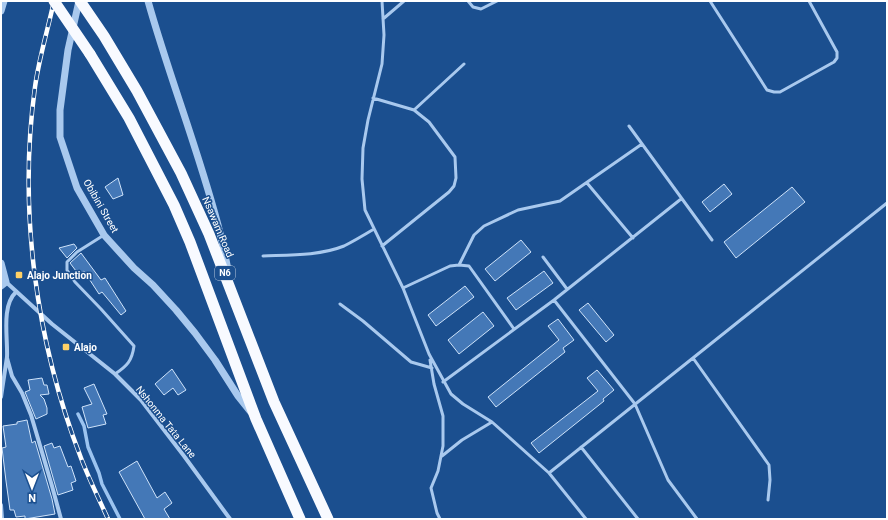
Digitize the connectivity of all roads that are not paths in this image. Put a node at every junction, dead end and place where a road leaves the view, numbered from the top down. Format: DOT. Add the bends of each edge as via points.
graph roads {
  1 [pos="4,1"];
  2 [pos="54,1"];
  3 [pos="79,1"];
  4 [pos="148,1"];
  5 [pos="382,1"];
  6 [pos="404,1"];
  7 [pos="468,1"];
  8 [pos="497,1"];
  9 [pos="710,1"];
  10 [pos="809,1"];
  11 [pos="1,11"];
  12 [pos="383,19"];
  13 [pos="464,64"];
  14 [pos="373,98"];
  15 [pos="414,110"];
  16 [pos="629,126"];
  17 [pos="642,144"];
  18 [pos="587,183"];
  19 [pos="681,199"];
  20 [pos="887,203"];
  21 [pos="374,229"];
  22 [pos="104,235"];
  23 [pos="633,238"];
  24 [pos="712,240"];
  25 [pos="382,246"];
  26 [pos="263,256"];
  27 [pos="543,257"];
  28 [pos="1,263"];
  29 [pos="459,265"];
  30 [pos="3,284"];
  31 [pos="403,288"];
  32 [pos="567,289"];
  33 [pos="16,292"];
  34 [pos="234,297"];
  35 [pos="554,300"];
  36 [pos="340,304"];
  37 [pos="514,329"];
  38 [pos="429,354"];
  39 [pos="6,358"];
  40 [pos="693,358"];
  41 [pos="432,368"];
  42 [pos="115,374"];
  43 [pos="443,382"];
  44 [pos="1,398"];
  45 [pos="635,404"];
  46 [pos="256,419"];
  47 [pos="492,422"];
  48 [pos="581,447"];
  49 [pos="441,457"];
  50 [pos="549,472"];
  51 [pos="768,500"];
  52 [pos="1,505"];
  53 [pos="2,519"];
  54 [pos="61,519"];
  55 [pos="230,519"];
  56 [pos="300,519"];
  57 [pos="328,519"];
  58 [pos="440,519"];
  59 [pos="586,519"];
  60 [pos="638,519"];
  61 [pos="697,519"];
  1 -- 11 [label="street"];
  2 -- 46 [label="highway, N6, bridge" via="129,118 174,204 196,256"];
  3 -- 22 [label="street, Obibini Street" via="62,83 60,137 77,188"];
  3 -- 34 [label="highway, Nsawam Road / N6" via="104,36 137,91 181,173"];
  4 -- 34 [label="street" via="218,225"];
  5 -- 12 [label="lane"];
  6 -- 12 [label="lane"];
  7 -- 8 [label="lane" via="473,7 481,9"];
  9 -- 10 [label="lane" via="767,90 780,92 837,58 837,52"];
  12 -- 14 [label="lane" via="382,64"];
  13 -- 15 [label="lane"];
  14 -- 15 [label="lane"];
  14 -- 21 [label="lane" via="363,148 362,179 365,210"];
  15 -- 25 [label="lane" via="429,122 455,157 456,178 449,192"];
  16 -- 17 [label="lane"];
  17 -- 18 [label="lane"];
  17 -- 19 [label="lane"];
  18 -- 23 [label="lane"];
  18 -- 29 [label="lane" via="560,201 518,210 484,226 474,235"];
  19 -- 23 [label="lane"];
  19 -- 24 [label="lane"];
  20 -- 40 [label="lane"];
  21 -- 25 [label="lane"];
  21 -- 26 [label="lane" via="343,246 289,255"];
  22 -- 42 [label="lane" via="67,262 67,270 134,346 133,355 126,366"];
  22 -- 46 [label="street, Obibini Street" via="176,310"];
  23 -- 32 [label="lane"];
  25 -- 31 [label="lane"];
  27 -- 32 [label="lane"];
  28 -- 30 [label="street"];
  29 -- 31 [label="lane" via="450,266"];
  29 -- 37 [label="lane" via="469,266"];
  30 -- 33 [label="street, Nshonma Tata Lane"];
  31 -- 38 [label="lane"];
  32 -- 35 [label="lane"];
  33 -- 39 [label="street" via="8,307"];
  33 -- 42 [label="street, Nshonma Tata Lane"];
  34 -- 57 [label="highway, Nsawam Road / N6" via="274,402"];
  35 -- 37 [label="lane"];
  35 -- 45 [label="lane"];
  36 -- 41 [label="lane" via="411,362"];
  37 -- 43 [label="lane"];
  38 -- 41 [label="lane"];
  38 -- 43 [label="lane"];
  39 -- 44 [label="street"];
  39 -- 54 [label="street" via="31,415"];
  40 -- 45 [label="lane"];
  40 -- 51 [label="lane" via="769,465"];
  41 -- 49 [label="lane" via="443,416"];
  42 -- 55 [label="street, Nshonma Tata Lane" via="141,400"];
  43 -- 47 [label="lane" via="451,394 463,404"];
  45 -- 48 [label="lane"];
  45 -- 61 [label="lane" via="668,480"];
  46 -- 56 [label="highway, N6"];
  47 -- 49 [label="lane" via="462,440"];
  47 -- 50 [label="lane"];
  48 -- 50 [label="lane"];
  48 -- 60 [label="lane"];
  49 -- 58 [label="lane" via="431,488"];
  50 -- 59 [label="lane"];
  52 -- 53 [label="street"];
}
